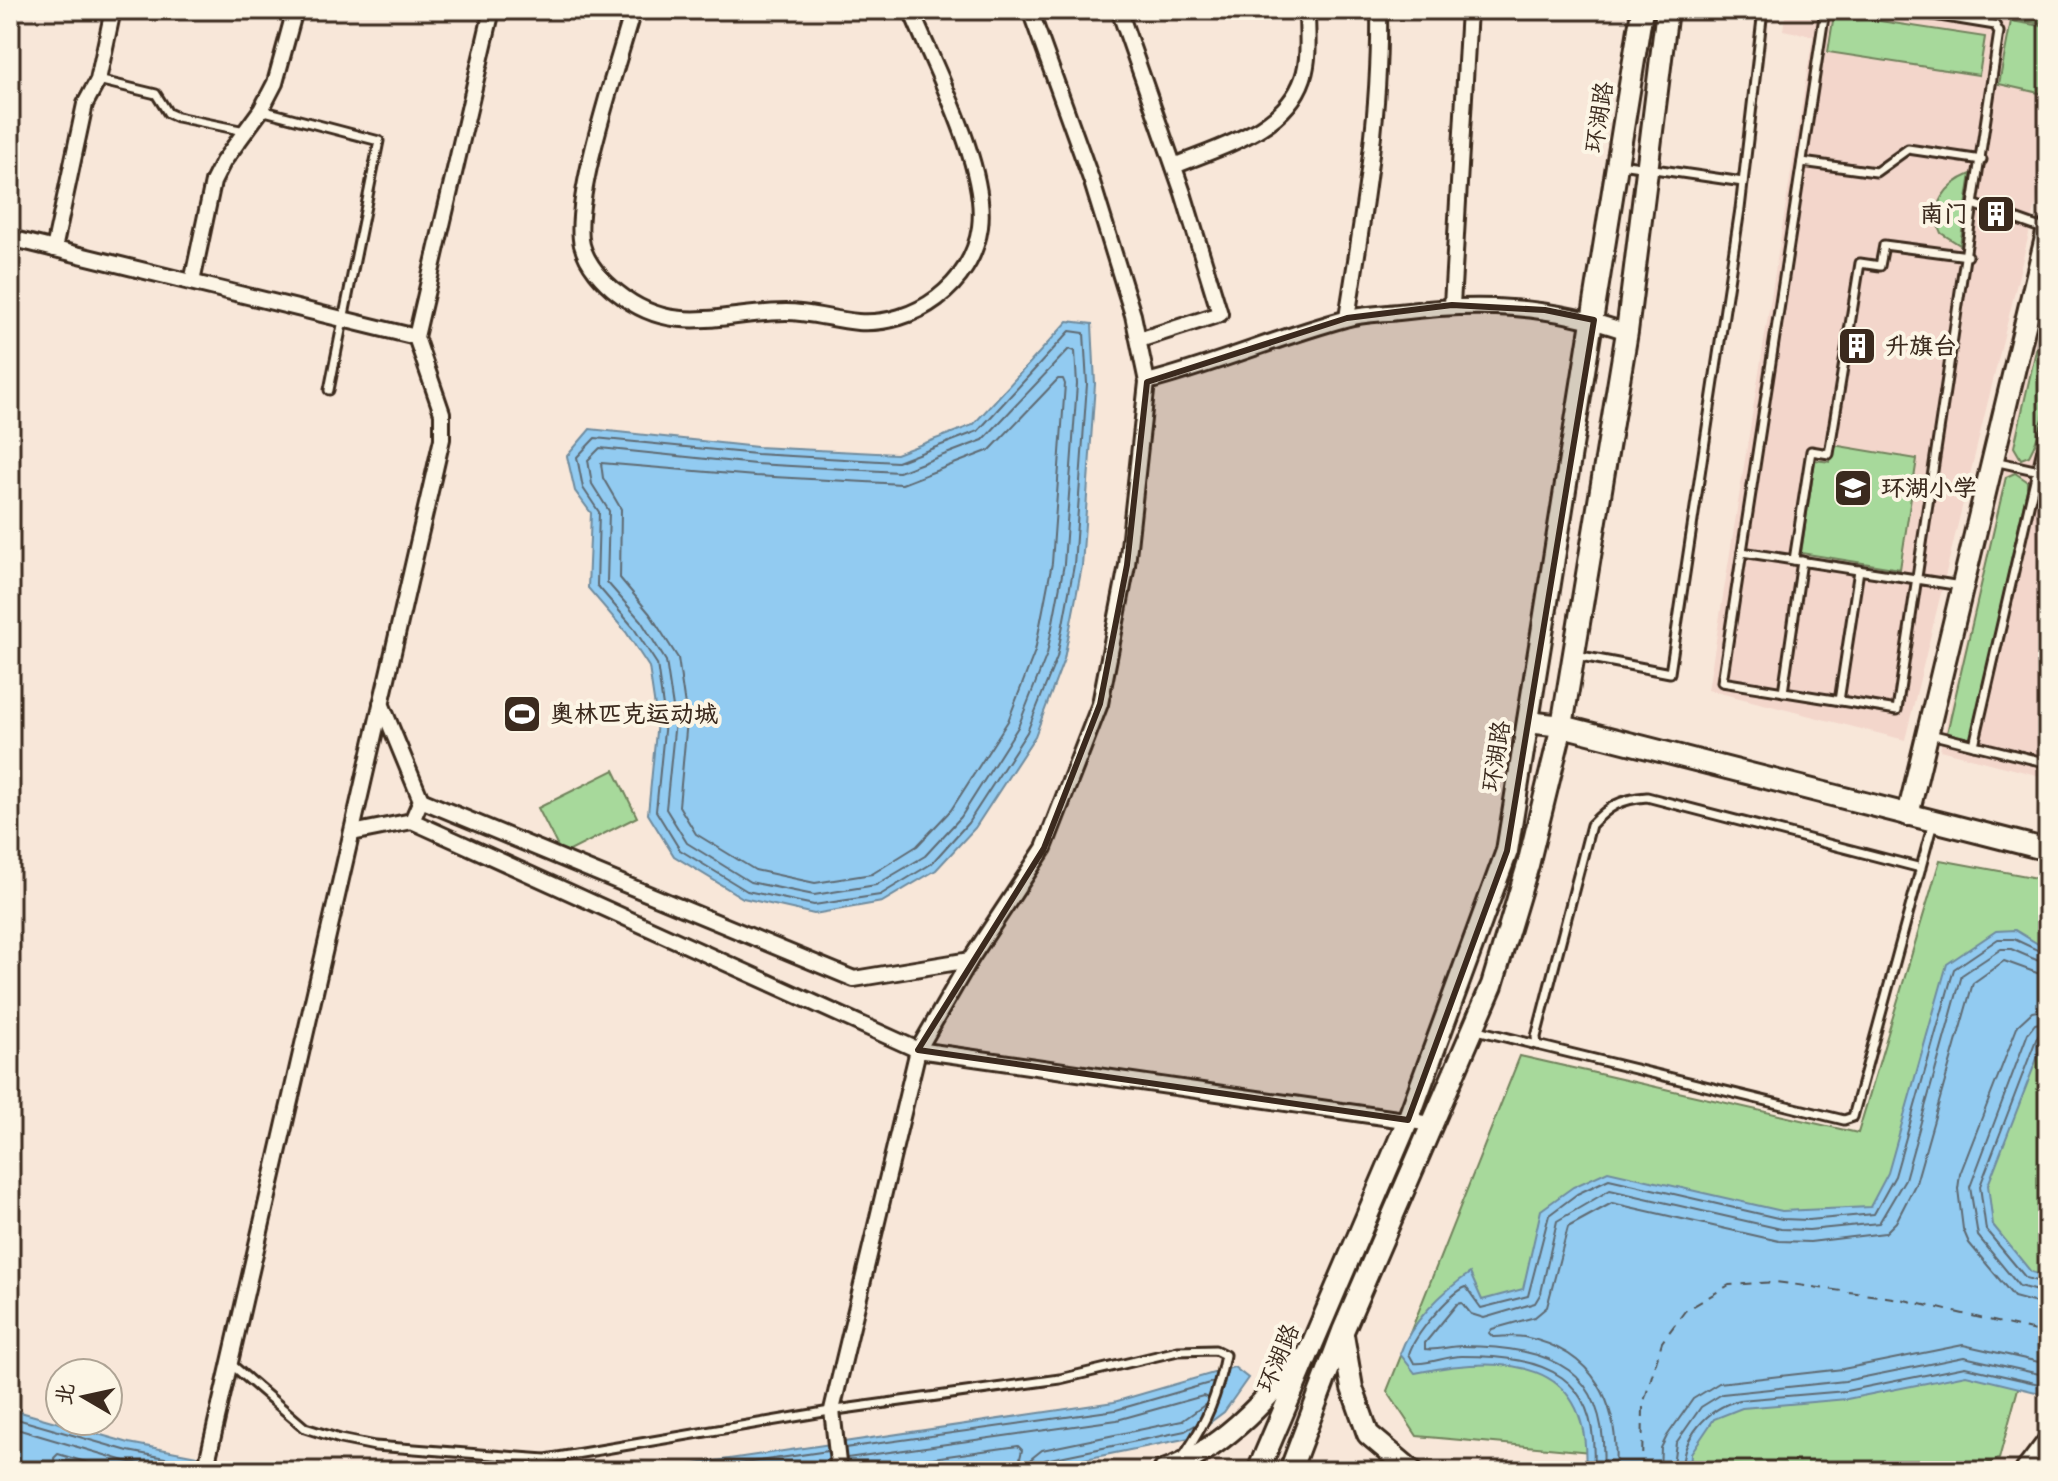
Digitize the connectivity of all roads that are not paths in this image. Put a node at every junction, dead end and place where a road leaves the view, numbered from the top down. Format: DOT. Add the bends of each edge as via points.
graph roads {
  1 [pos="113,10"];
  2 [pos="295,10"];
  3 [pos="492,10"];
  4 [pos="633,10"];
  5 [pos="911,10"];
  6 [pos="1030,10"];
  7 [pos="1119,10"];
  8 [pos="1307,10"];
  9 [pos="1379,10"];
  10 [pos="1469,10"];
  11 [pos="1642,10"];
  12 [pos="1667,10"];
  13 [pos="1763,10"];
  14 [pos="1825,10"];
  15 [pos="1903,10"];
  16 [pos="98,80"];
  17 [pos="261,110"];
  18 [pos="245,131"];
  19 [pos="1982,160"];
  20 [pos="1802,162"];
  21 [pos="1618,164"];
  22 [pos="1174,166"];
  23 [pos="1648,168"];
  24 [pos="1743,182"];
  25 [pos="1976,205"];
  26 [pos="2048,230"];
  27 [pos="10,238"];
  28 [pos="54,249"];
  29 [pos="1968,256"];
  30 [pos="192,282"];
  31 [pos="1452,305"];
  32 [pos="1347,318"];
  33 [pos="343,319"];
  34 [pos="1594,320"];
  35 [pos="1627,332"];
  36 [pos="416,337"];
  37 [pos="1139,340"];
  38 [pos="1147,382"];
  39 [pos="329,390"];
  40 [pos="2048,423"];
  41 [pos="1992,461"];
  42 [pos="2037,471"];
  43 [pos="2048,473"];
  44 [pos="1742,552"];
  45 [pos="1798,560"];
  46 [pos="1859,570"];
  47 [pos="1916,579"];
  48 [pos="1962,587"];
  49 [pos="1573,655"];
  50 [pos="1783,692"];
  51 [pos="1839,701"];
  52 [pos="381,702"];
  53 [pos="1528,722"];
  54 [pos="1562,726"];
  55 [pos="1927,733"];
  56 [pos="1974,745"];
  57 [pos="2048,763"];
  58 [pos="421,800"];
  59 [pos="1908,815"];
  60 [pos="412,821"];
  61 [pos="1934,821"];
  62 [pos="352,833"];
  63 [pos="2048,850"];
  64 [pos="1921,868"];
  65 [pos="970,960"];
  66 [pos="1475,1029"];
  67 [pos="1537,1045"];
  68 [pos="918,1050"];
  69 [pos="1408,1120"];
  70 [pos="1432,1124"];
  71 [pos="1343,1331"];
  72 [pos="1314,1341"];
  73 [pos="230,1362"];
  74 [pos="832,1410"];
  75 [pos="2048,1442"];
  76 [pos="2048,1458"];
  77 [pos="1170,1469"];
  78 [pos="205,1471"];
  79 [pos="839,1471"];
  80 [pos="1258,1471"];
  81 [pos="1290,1471"];
  82 [pos="1412,1471"];
  83 [pos="2026,1471"];
  84 [pos="2045,1471"];
  1 -- 16 [label="street"];
  2 -- 17 [label="street" via="275,83"];
  3 -- 36 [label="street"];
  4 -- 5 [label="street" via="584,190 582,246 591,265 609,287 661,317 685,321 782,312 858,322 907,317 927,306 952,286 980,228 972,160"];
  6 -- 37 [label="street" via="1091,179"];
  7 -- 22 [label="street"];
  8 -- 22 [label="street" via="1303,78 1282,110 1256,131"];
  9 -- 32 [label="street" via="1368,182"];
  10 -- 31 [label="street"];
  11 -- 21 [label="main road, 环湖路"];
  12 -- 23 [label="main road, 环湖路"];
  13 -- 24 [label="lane"];
  14 -- 20 [label="lane"];
  15 -- 19 [label="lane" via="1995,25 1999,32"];
  16 -- 18 [label="lane" via="156,94 177,117"];
  16 -- 28 [label="street" via="85,104"];
  17 -- 18 [label="street"];
  17 -- 33 [label="lane" via="379,141"];
  18 -- 30 [label="street" via="213,182"];
  19 -- 20 [label="lane" via="1908,149 1876,172"];
  19 -- 25 [label="lane"];
  20 -- 44 [label="lane"];
  21 -- 23 [label="lane"];
  21 -- 34 [label="main road, 环湖路"];
  22 -- 37 [label="street" via="1220,314"];
  23 -- 24 [label="lane"];
  23 -- 35 [label="main road, 环湖路"];
  24 -- 49 [label="lane" via="1670,673"];
  25 -- 26 [label="lane"];
  25 -- 29 [label="lane"];
  26 -- 41 [label="main road"];
  27 -- 28 [label="street"];
  28 -- 30 [label="street"];
  29 -- 45 [label="lane" via="1884,245 1880,266 1860,263 1829,454 1811,451"];
  29 -- 47 [label="lane"];
  30 -- 33 [label="street"];
  31 -- 32 [label="street"];
  31 -- 34 [label="street" via="1545,310"];
  32 -- 38 [label="street"];
  33 -- 36 [label="street"];
  33 -- 39 [label="lane"];
  34 -- 35 [label="street"];
  34 -- 53 [label="main road, 环湖路"];
  35 -- 49 [label="main road, 环湖路"];
  36 -- 52 [label="street" via="442,413 442,439"];
  37 -- 38 [label="street"];
  38 -- 65 [label="street" via="1127,565 1100,704 1044,848"];
  40 -- 42 [label="lane"];
  41 -- 42 [label="lane"];
  41 -- 48 [label="main road"];
  42 -- 43 [label="lane"];
  42 -- 56 [label="lane"];
  44 -- 45 [label="lane"];
  44 -- 50 [label="lane" via="1722,682"];
  45 -- 46 [label="lane"];
  45 -- 50 [label="lane"];
  46 -- 47 [label="lane"];
  46 -- 51 [label="lane"];
  47 -- 48 [label="lane"];
  47 -- 51 [label="lane" via="1897,710"];
  48 -- 55 [label="main road"];
  49 -- 54 [label="main road, 环湖路"];
  50 -- 51 [label="lane"];
  52 -- 58 [label="street"];
  52 -- 62 [label="street"];
  53 -- 54 [label="main road"];
  53 -- 69 [label="main road, 环湖路" via="1507,851"];
  54 -- 59 [label="main road"];
  54 -- 66 [label="main road, 环湖路" via="1528,865"];
  55 -- 56 [label="lane"];
  55 -- 59 [label="main road"];
  56 -- 57 [label="lane"];
  58 -- 60 [label="street"];
  58 -- 65 [label="street" via="854,979"];
  59 -- 61 [label="main road"];
  60 -- 62 [label="street"];
  60 -- 68 [label="street"];
  61 -- 63 [label="main road"];
  61 -- 64 [label="lane"];
  62 -- 73 [label="street"];
  64 -- 67 [label="lane" via="1647,797 1609,806 1591,825"];
  64 -- 67 [label="lane" via="1853,1117 1844,1120"];
  65 -- 68 [label="street"];
  66 -- 67 [label="lane"];
  66 -- 70 [label="main road, 环湖路"];
  68 -- 69 [label="street"];
  68 -- 74 [label="street"];
  69 -- 70 [label="street"];
  69 -- 72 [label="main road, 环湖路"];
  70 -- 71 [label="main road, 环湖路"];
  71 -- 81 [label="main road, 环湖路"];
  71 -- 82 [label="main road" via="1352,1388 1368,1434"];
  72 -- 77 [label="main road" via="1266,1399 1229,1432"];
  72 -- 80 [label="main road, 环湖路"];
  73 -- 74 [label="lane" via="305,1428 375,1446 546,1459"];
  73 -- 78 [label="street"];
  74 -- 77 [label="lane" via="1060,1379 1178,1351 1215,1350 1225,1355 1209,1418"];
  74 -- 79 [label="street"];
  75 -- 83 [label="main road"];
  76 -- 84 [label="main road"];
}
